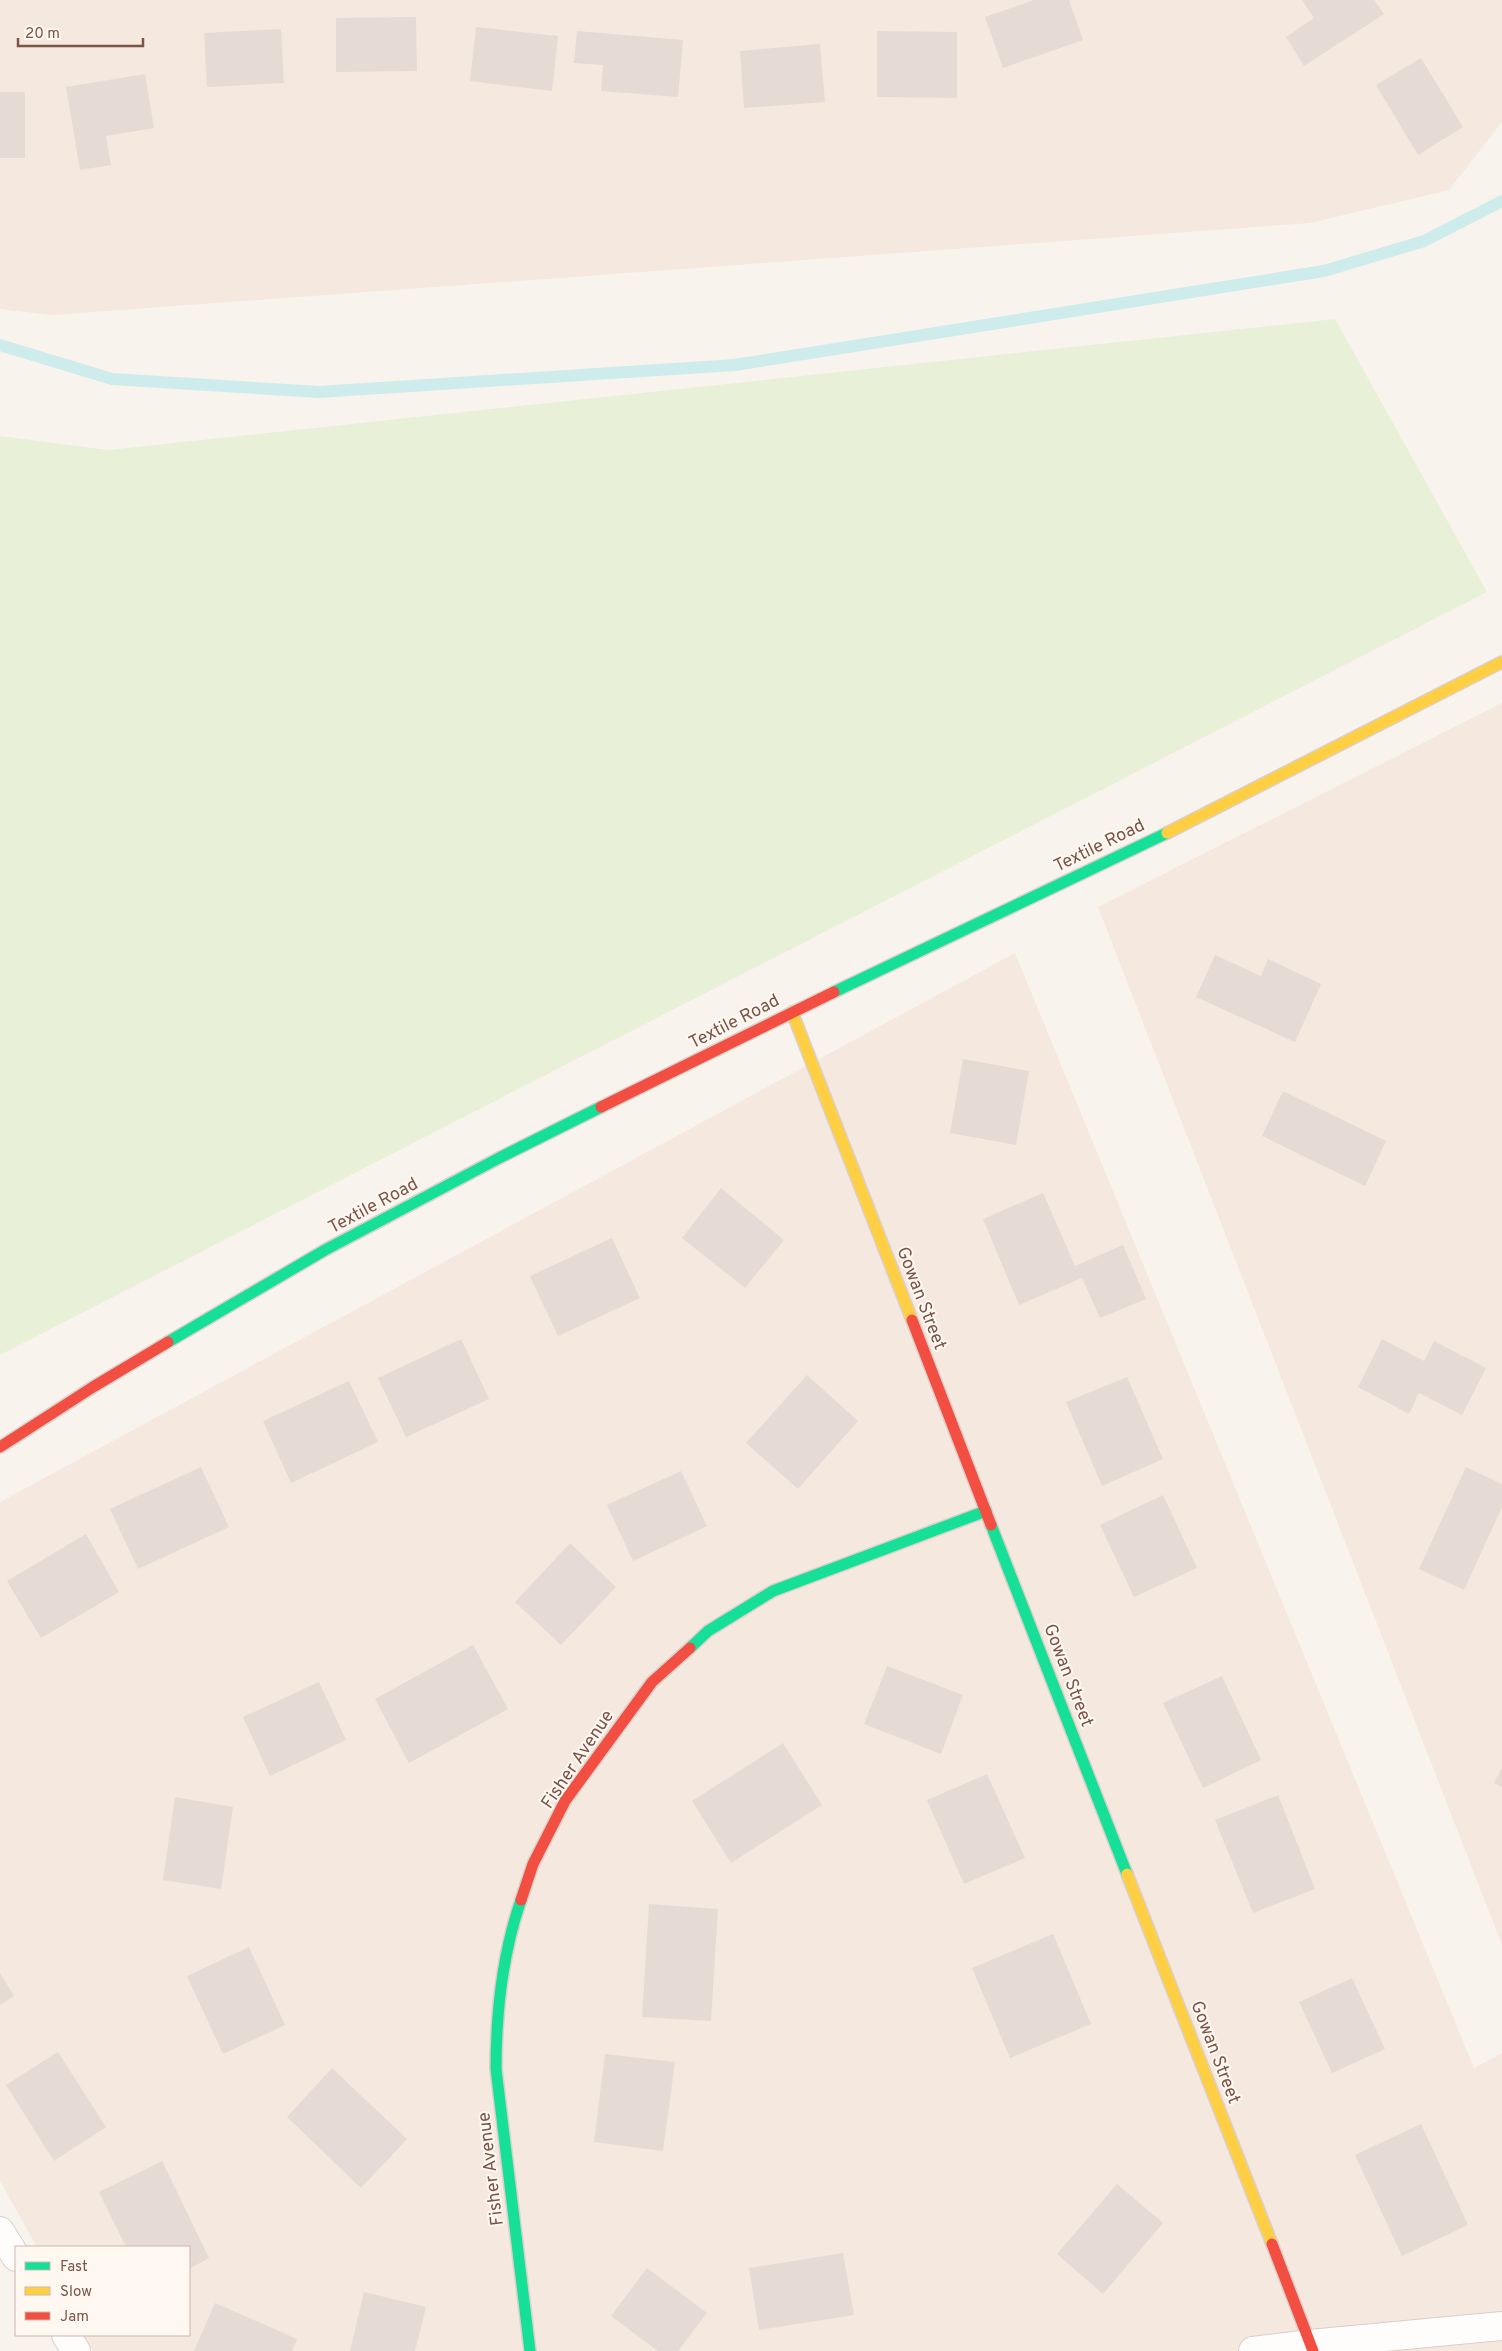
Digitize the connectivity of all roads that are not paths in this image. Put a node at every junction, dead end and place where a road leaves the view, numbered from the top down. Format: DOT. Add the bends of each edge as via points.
graph roads {
  1 [pos="1502,662"];
  2 [pos="792,1012"];
  3 [pos="0,1447"];
  4 [pos="986,1511"];
  5 [pos="0,2231"];
  6 [pos="15,2255"];
  7 [pos="1502,2326"];
  8 [pos="67,2336"];
  9 [pos="1312,2347"];
  10 [pos="76,2351"];
  11 [pos="530,2351"];
  12 [pos="1253,2351"];
  1 -- 2 [label="street, Textile Road" via="1161,835"];
  2 -- 3 [label="street, Textile Road" via="501,1157 325,1250 93,1387"];
  2 -- 4 [label="street, Gowan Street"];
  4 -- 9 [label="street, Gowan Street"];
  4 -- 11 [label="street, Fisher Avenue" via="773,1591 708,1631 652,1682 565,1801 533,1864 513,1923 500,1984 496,2027 496,2069"];
  5 -- 6 [label="street"];
  7 -- 9 [label="street"];
  8 -- 10 [label="street"];
  9 -- 12 [label="street"];
}
